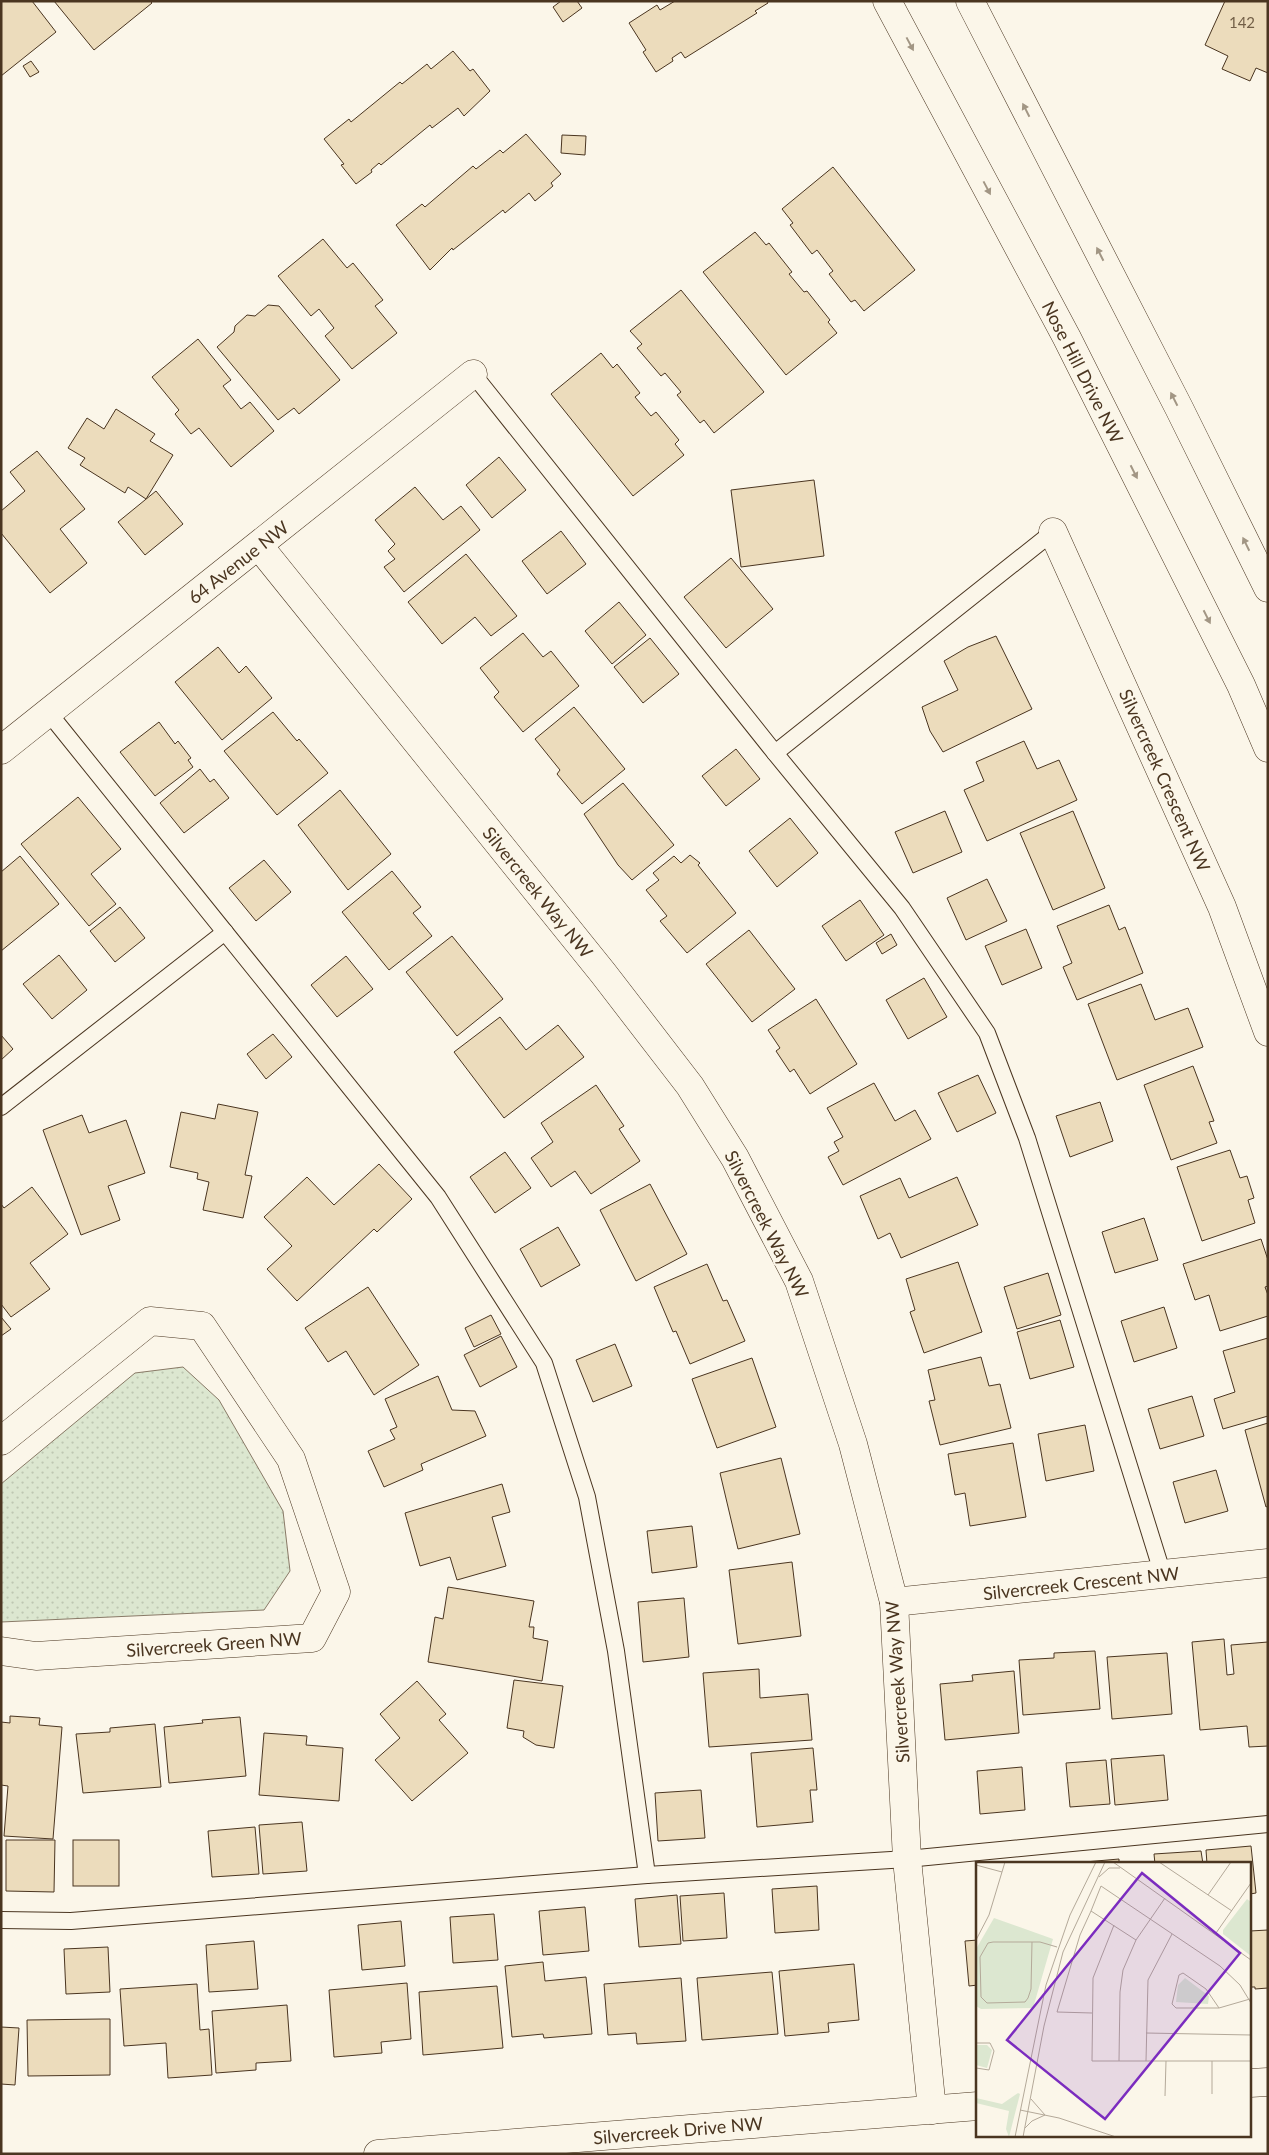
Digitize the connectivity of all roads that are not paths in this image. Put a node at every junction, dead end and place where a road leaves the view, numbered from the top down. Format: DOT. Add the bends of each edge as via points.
graph roads {
  1 [pos="887,1"];
  2 [pos="970,1"];
  3 [pos="473,374"];
  4 [pos="1053,532"];
  5 [pos="259,546"];
  6 [pos="1268,588"];
  7 [pos="48,712"];
  8 [pos="1268,748"];
  9 [pos="1,750"];
  10 [pos="775,753"];
  11 [pos="225,932"];
  12 [pos="1268,1032"];
  13 [pos="1,1107"];
  14 [pos="1,1441"];
  15 [pos="1268,1563"];
  16 [pos="1163,1575"];
  17 [pos="894,1602"];
  18 [pos="1,1651"];
  19 [pos="1268,1824"];
  20 [pos="907,1859"];
  21 [pos="646,1875"];
  22 [pos="1,1920"];
  23 [pos="1268,2082"];
  24 [pos="1252,2083"];
  25 [pos="976,2106"];
  26 [pos="932,2110"];
  27 [pos="378,2154"];
  1 -- 8 [label="street, Nose Hill Drive NW, one-way" via="1067,338 1241,685"];
  6 -- 2 [label="street, one-way"];
  3 -- 5 [label="street, 64 Avenue NW"];
  3 -- 10 [label="lane"];
  4 -- 10 [label="lane"];
  4 -- 12 [label="street, Silvercreek Crescent NW" via="1222,907"];
  5 -- 7 [label="street, 64 Avenue NW"];
  5 -- 17 [label="street, Silvercreek Way NW" via="603,973 690,1086 735,1158 799,1281 853,1444"];
  7 -- 9 [label="street, 64 Avenue NW"];
  7 -- 11 [label="lane"];
  10 -- 16 [label="lane" via="902,908 987,1033 1027,1138"];
  11 -- 13 [label="lane"];
  11 -- 21 [label="lane" via="438,1197 544,1363 588,1497 616,1651"];
  14 -- 18 [label="street, Silvercreek Green NW" via="150,1321 202,1326 291,1459 336,1592 312,1638 36,1656"];
  15 -- 16 [label="street, Silvercreek Crescent NW"];
  16 -- 17 [label="street, Silvercreek Crescent NW"];
  17 -- 20 [label="street, Silvercreek Way NW"];
  19 -- 20 [label="lane"];
  20 -- 21 [label="lane"];
  20 -- 26 [label="street, Silvercreek Way NW"];
  21 -- 22 [label="lane" via="71,1921"];
  23 -- 24 [label="street"];
  25 -- 26 [label="street, Silvercreek Drive NW"];
  26 -- 27 [label="street, Silvercreek Drive NW"];
}
